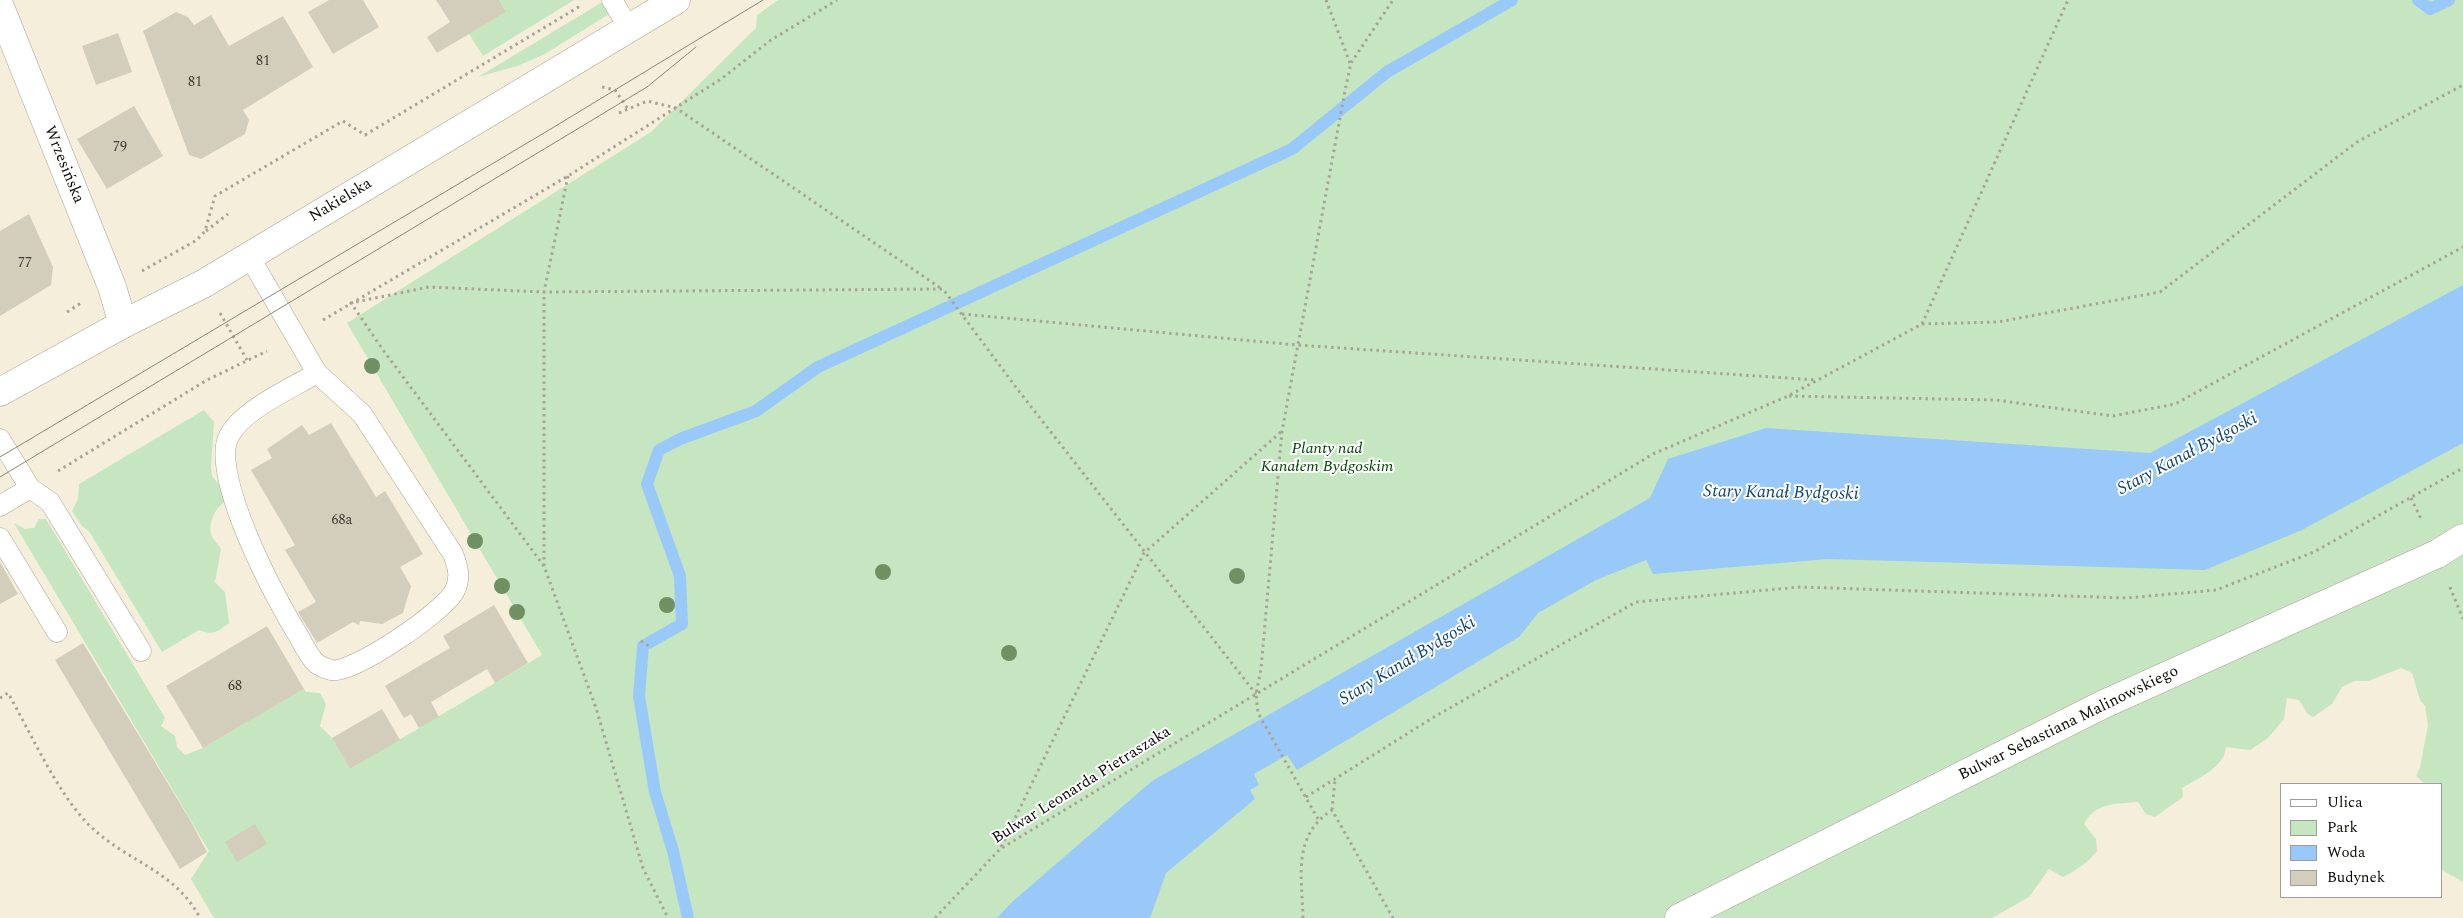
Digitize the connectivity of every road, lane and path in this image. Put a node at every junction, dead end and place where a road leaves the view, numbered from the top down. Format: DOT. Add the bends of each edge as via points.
graph roads {
  1 [pos="612,0"];
  2 [pos="676,0"];
  3 [pos="837,0"];
  4 [pos="1326,0"];
  5 [pos="1393,0"];
  6 [pos="2068,0"];
  7 [pos="583,5"];
  8 [pos="0,7"];
  9 [pos="629,28"];
  10 [pos="1350,63"];
  11 [pos="2463,85"];
  12 [pos="602,87"];
  13 [pos="676,108"];
  14 [pos="628,109"];
  15 [pos="619,113"];
  16 [pos="568,176"];
  17 [pos="228,214"];
  18 [pos="205,231"];
  19 [pos="2463,247"];
  20 [pos="249,256"];
  21 [pos="112,287"];
  22 [pos="944,291"];
  23 [pos="544,292"];
  24 [pos="351,303"];
  25 [pos="65,313"];
  26 [pos="961,313"];
  27 [pos="123,324"];
  28 [pos="1922,324"];
  29 [pos="295,337"];
  30 [pos="1297,345"];
  31 [pos="317,373"];
  32 [pos="1817,380"];
  33 [pos="0,392"];
  34 [pos="1788,396"];
  35 [pos="1282,431"];
  36 [pos="0,439"];
  37 [pos="2463,468"];
  38 [pos="30,488"];
  39 [pos="0,506"];
  40 [pos="0,538"];
  41 [pos="2463,538"];
  42 [pos="1144,553"];
  43 [pos="544,566"];
  44 [pos="57,632"];
  45 [pos="640,641"];
  46 [pos="652,648"];
  47 [pos="141,651"];
  48 [pos="1256,694"];
  49 [pos="0,698"];
  50 [pos="1335,780"];
  51 [pos="1306,797"];
  52 [pos="1332,810"];
  53 [pos="1318,819"];
  54 [pos="1000,849"];
  55 [pos="200,918"];
  56 [pos="668,918"];
  57 [pos="935,918"];
  58 [pos="1304,918"];
  59 [pos="1393,918"];
  60 [pos="1679,918"];
  1 -- 9 [label="lane"];
  2 -- 9 [label="street, Nakielska"];
  3 -- 13 [label="path" via="771,40 721,79"];
  4 -- 10 [label="path"];
  5 -- 10 [label="path"];
  6 -- 28 [label="path"];
  7 -- 18 [label="path" via="365,135 343,122 215,196"];
  8 -- 21 [label="street, Wrzesińska"];
  9 -- 20 [label="street, Nakielska"];
  10 -- 30 [label="path"];
  11 -- 28 [label="path" via="2357,142 2160,292 1998,322"];
  12 -- 14 [label="path" via="615,90"];
  13 -- 14 [label="path" via="647,101"];
  13 -- 16 [label="path"];
  13 -- 22 [label="path"];
  14 -- 15 [label="path"];
  16 -- 23 [label="path"];
  16 -- 24 [label="path"];
  17 -- 18 [label="path"];
  18 -- 21 [label="path" via="197,240"];
  19 -- 34 [label="path" via="2175,404 2112,416 1996,400"];
  20 -- 27 [label="street, Nakielska" via="203,284"];
  20 -- 29 [label="lane"];
  21 -- 25 [label="path"];
  21 -- 27 [label="street, Wrzesińska"];
  22 -- 23 [label="path"];
  22 -- 26 [label="path"];
  23 -- 24 [label="path" via="429,287"];
  23 -- 43 [label="path"];
  24 -- 29 [label="path"];
  24 -- 43 [label="path"];
  26 -- 30 [label="path"];
  26 -- 42 [label="path"];
  27 -- 33 [label="street, Nakielska"];
  28 -- 32 [label="path, Bulwar Leonarda Pietraszaka"];
  29 -- 31 [label="lane"];
  29 -- 38 [label="path" via="207,380"];
  30 -- 32 [label="path"];
  30 -- 35 [label="path"];
  31 -- 31 [label="lane" via="362,414 452,554 459,571 455,591 424,621 365,659 344,670 333,671 317,664 276,599 243,527 225,459 228,436 243,417"];
  32 -- 34 [label="path, Bulwar Leonarda Pietraszaka"];
  34 -- 48 [label="path, Bulwar Leonarda Pietraszaka" via="1653,454"];
  35 -- 42 [label="path"];
  35 -- 48 [label="path" via="1261,669"];
  36 -- 38 [label="lane"];
  37 -- 50 [label="path" via="2314,552 2216,590 2127,598 1800,587 1636,602 1434,717"];
  38 -- 39 [label="lane"];
  38 -- 47 [label="lane" via="50,502"];
  40 -- 44 [label="lane"];
  41 -- 60 [label="street, Bulwar Sebastiana Malinowskiego" via="2437,554 2104,704"];
  42 -- 48 [label="path"];
  42 -- 54 [label="path"];
  43 -- 56 [label="path" via="596,708 643,868"];
  45 -- 46 [label="path"];
  48 -- 51 [label="path" via="1258,714"];
  48 -- 54 [label="path, Bulwar Leonarda Pietraszaka"];
  49 -- 55 [label="path" via="8,693 68,798 90,826 113,846 161,873 181,890"];
  50 -- 51 [label="path"];
  50 -- 52 [label="path"];
  51 -- 53 [label="path"];
  52 -- 53 [label="path"];
  52 -- 59 [label="path"];
  53 -- 58 [label="path" via="1301,851"];
  54 -- 57 [label="path, Bulwar Leonarda Pietraszaka"];
}
